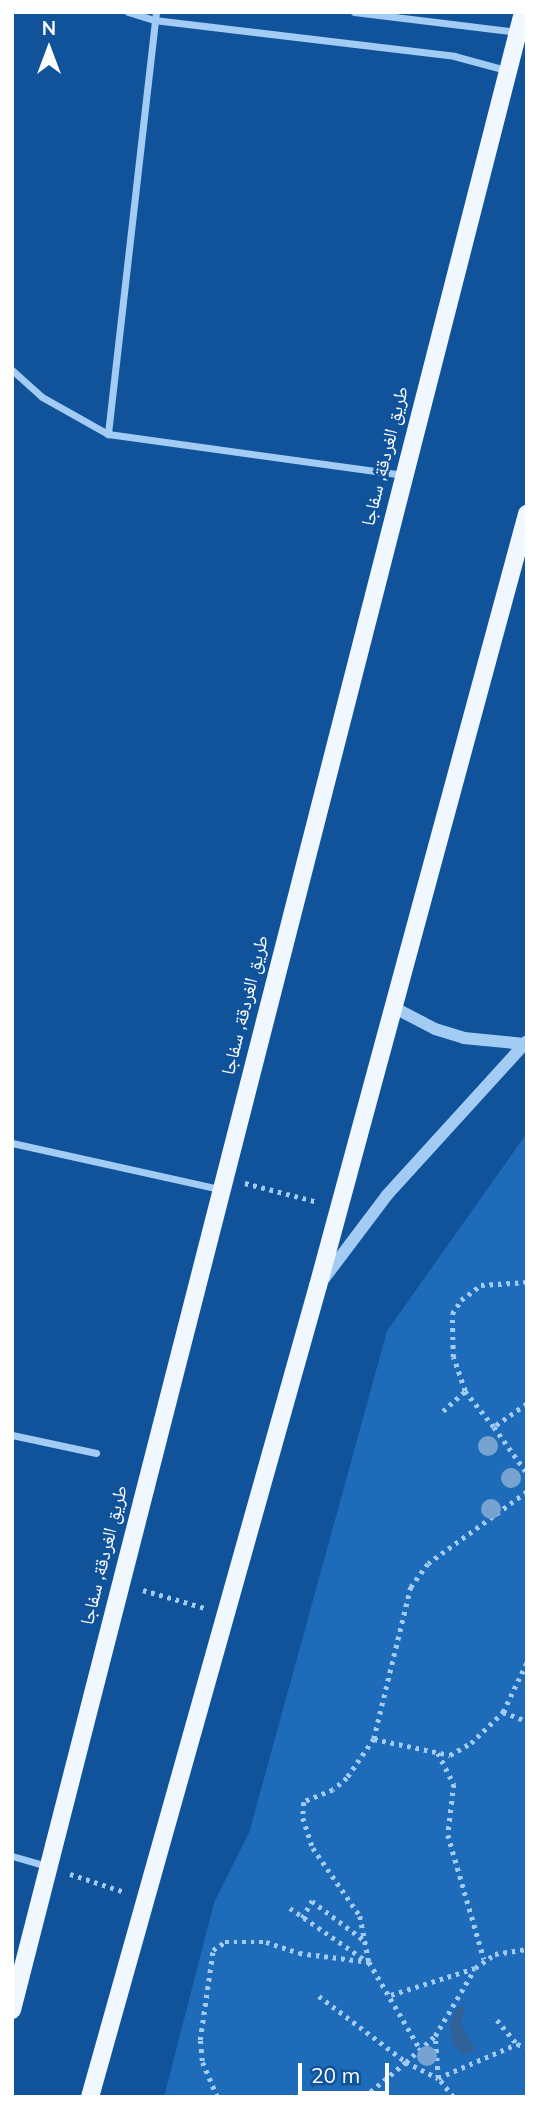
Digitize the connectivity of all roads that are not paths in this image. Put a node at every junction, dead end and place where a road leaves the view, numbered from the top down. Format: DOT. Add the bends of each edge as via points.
graph roads {
  1 [pos="128,12"];
  2 [pos="354,12"];
  3 [pos="523,12"];
  4 [pos="155,16"];
  5 [pos="517,32"];
  6 [pos="506,70"];
  7 [pos="12,370"];
  8 [pos="108,434"];
  9 [pos="402,475"];
  10 [pos="527,514"];
  11 [pos="393,1007"];
  12 [pos="525,1043"];
  13 [pos="12,1143"];
  14 [pos="221,1183"];
  15 [pos="318,1286"];
  16 [pos="12,1436"];
  17 [pos="96,1453"];
  18 [pos="12,1856"];
  19 [pos="46,1866"];
  20 [pos="12,2010"];
  21 [pos="90,2097"];
  1 -- 4 [label="street"];
  2 -- 5 [label="street"];
  3 -- 5 [label="main road, طريق الغردقة, سفاجا"];
  4 -- 6 [label="street" via="454,56"];
  4 -- 8 [label="street"];
  5 -- 6 [label="main road, طريق الغردقة, سفاجا"];
  6 -- 9 [label="main road, طريق الغردقة, سفاجا"];
  7 -- 8 [label="street" via="42,397"];
  8 -- 9 [label="street"];
  9 -- 14 [label="main road, طريق الغردقة, سفاجا"];
  10 -- 11 [label="main road"];
  11 -- 12 [label="street" via="464,1038"];
  11 -- 15 [label="main road"];
  12 -- 15 [label="street" via="387,1195"];
  13 -- 14 [label="street"];
  14 -- 19 [label="main road, طريق الغردقة, سفاجا"];
  15 -- 21 [label="main road"];
  16 -- 17 [label="street"];
  18 -- 19 [label="street"];
  19 -- 20 [label="main road, طريق الغردقة, سفاجا"];
}
